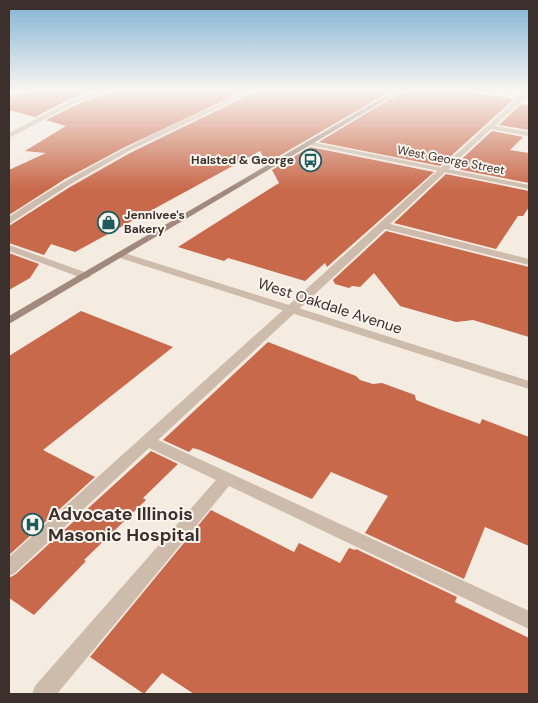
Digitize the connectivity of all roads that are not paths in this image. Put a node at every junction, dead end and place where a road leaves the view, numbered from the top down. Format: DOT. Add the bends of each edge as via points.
graph roads {
  1 [pos="32,124"];
  2 [pos="176,124"];
  3 [pos="342,124"];
  4 [pos="493,124"];
  5 [pos="489,127"];
  6 [pos="529,134"];
  7 [pos="9,136"];
  8 [pos="309,143"];
  9 [pos="443,170"];
  10 [pos="529,187"];
  11 [pos="9,221"];
  12 [pos="382,225"];
  13 [pos="9,248"];
  14 [pos="121,255"];
  15 [pos="529,262"];
  16 [pos="86,276"];
  17 [pos="290,309"];
  18 [pos="9,322"];
  19 [pos="529,385"];
  20 [pos="147,441"];
  21 [pos="227,478"];
  22 [pos="9,568"];
  23 [pos="529,620"];
  24 [pos="43,694"];
  1 -- 7 [label="street"];
  2 -- 11 [label="street" via="47,193"];
  3 -- 8 [label="main road"];
  4 -- 5 [label="street"];
  5 -- 6 [label="street"];
  5 -- 9 [label="street"];
  8 -- 9 [label="street, West George Street"];
  8 -- 14 [label="main road"];
  9 -- 10 [label="street, West George Street"];
  9 -- 12 [label="street"];
  12 -- 15 [label="street"];
  12 -- 17 [label="street"];
  13 -- 16 [label="street"];
  14 -- 16 [label="main road"];
  14 -- 17 [label="street, West Oakdale Avenue"];
  16 -- 18 [label="main road"];
  17 -- 19 [label="street, West Oakdale Avenue"];
  17 -- 20 [label="street"];
  20 -- 21 [label="street"];
  20 -- 22 [label="street"];
  21 -- 23 [label="street"];
  21 -- 24 [label="street"];
}
